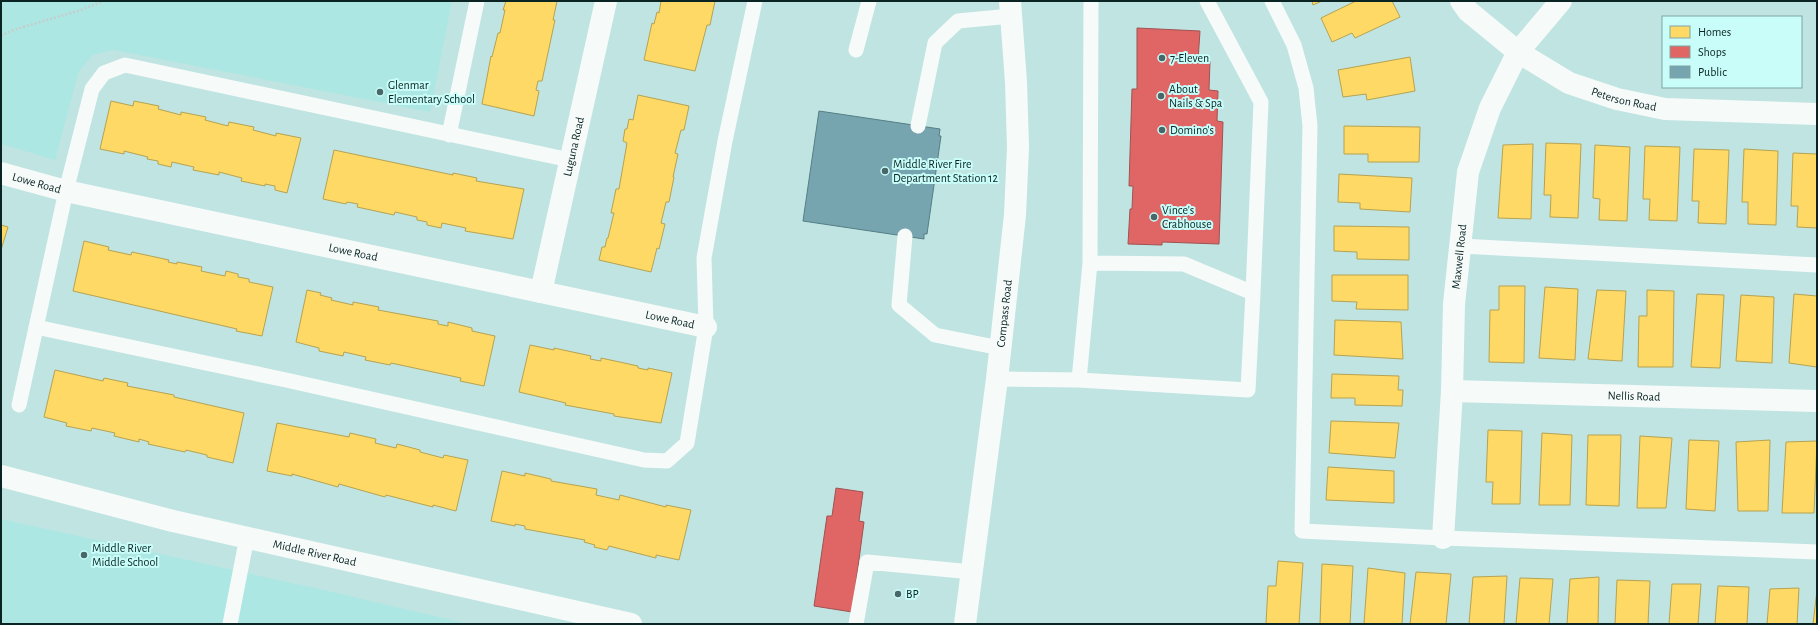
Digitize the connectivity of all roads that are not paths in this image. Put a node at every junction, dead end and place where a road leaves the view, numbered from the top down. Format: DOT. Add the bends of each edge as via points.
graph roads {
  1 [pos="477,1"];
  2 [pos="606,1"];
  3 [pos="755,1"];
  4 [pos="869,1"];
  5 [pos="1091,1"];
  6 [pos="1208,1"];
  7 [pos="1272,1"];
  8 [pos="1461,1"];
  9 [pos="1562,1"];
  10 [pos="1010,8"];
  11 [pos="856,50"];
  12 [pos="1518,52"];
  13 [pos="1817,114"];
  14 [pos="918,126"];
  15 [pos="449,134"];
  16 [pos="570,160"];
  17 [pos="1,173"];
  18 [pos="66,191"];
  19 [pos="905,236"];
  20 [pos="1461,246"];
  21 [pos="1090,263"];
  22 [pos="1817,265"];
  23 [pos="541,292"];
  24 [pos="1253,293"];
  25 [pos="36,327"];
  26 [pos="706,327"];
  27 [pos="1000,348"];
  28 [pos="997,379"];
  29 [pos="1079,380"];
  30 [pos="1452,391"];
  31 [pos="1817,402"];
  32 [pos="19,404"];
  33 [pos="1,476"];
  34 [pos="247,537"];
  35 [pos="1442,538"];
  36 [pos="1817,552"];
  37 [pos="972,572"];
  38 [pos="230,624"];
  39 [pos="631,624"];
  40 [pos="856,624"];
  41 [pos="966,624"];
  1 -- 15 [label="lane"];
  2 -- 16 [label="street, Luguna Road"];
  3 -- 26 [label="lane" via="725,141 704,258"];
  4 -- 11 [label="lane"];
  5 -- 21 [label="lane"];
  6 -- 24 [label="lane" via="1261,102"];
  7 -- 35 [label="lane" via="1294,44 1306,88 1310,126 1302,531"];
  8 -- 12 [label="street, Peterson Road" via="1468,11"];
  9 -- 12 [label="street, Maxwell Road"];
  10 -- 14 [label="lane" via="958,21 935,43"];
  10 -- 27 [label="street, Compass Road" via="1018,147 1015,215"];
  12 -- 13 [label="street, Peterson Road" via="1569,83 1617,99 1665,109"];
  12 -- 20 [label="street, Maxwell Road" via="1490,108 1468,172"];
  15 -- 16 [label="lane"];
  15 -- 18 [label="lane" via="125,65 104,73 92,90"];
  16 -- 23 [label="street, Luguna Road"];
  17 -- 18 [label="street, Lowe Road"];
  18 -- 23 [label="street, Lowe Road"];
  18 -- 25 [label="lane"];
  19 -- 27 [label="lane" via="899,305 935,335"];
  20 -- 22 [label="lane"];
  20 -- 30 [label="street, Maxwell Road" via="1454,304"];
  21 -- 24 [label="lane" via="1184,264"];
  21 -- 29 [label="lane"];
  23 -- 26 [label="street, Lowe Road"];
  24 -- 29 [label="lane" via="1248,390"];
  25 -- 26 [label="lane" via="294,381 644,460 667,461 687,443"];
  25 -- 32 [label="lane"];
  27 -- 28 [label="street, Compass Road"];
  28 -- 29 [label="lane"];
  28 -- 37 [label="street, Compass Road"];
  30 -- 31 [label="street, Nellis Road"];
  30 -- 35 [label="street, Maxwell Road"];
  33 -- 34 [label="street, Middle River Road" via="133,511"];
  34 -- 38 [label="lane"];
  34 -- 39 [label="street, Middle River Road"];
  35 -- 36 [label="lane"];
  37 -- 40 [label="lane" via="867,562"];
  37 -- 41 [label="street, Compass Road"];
}
